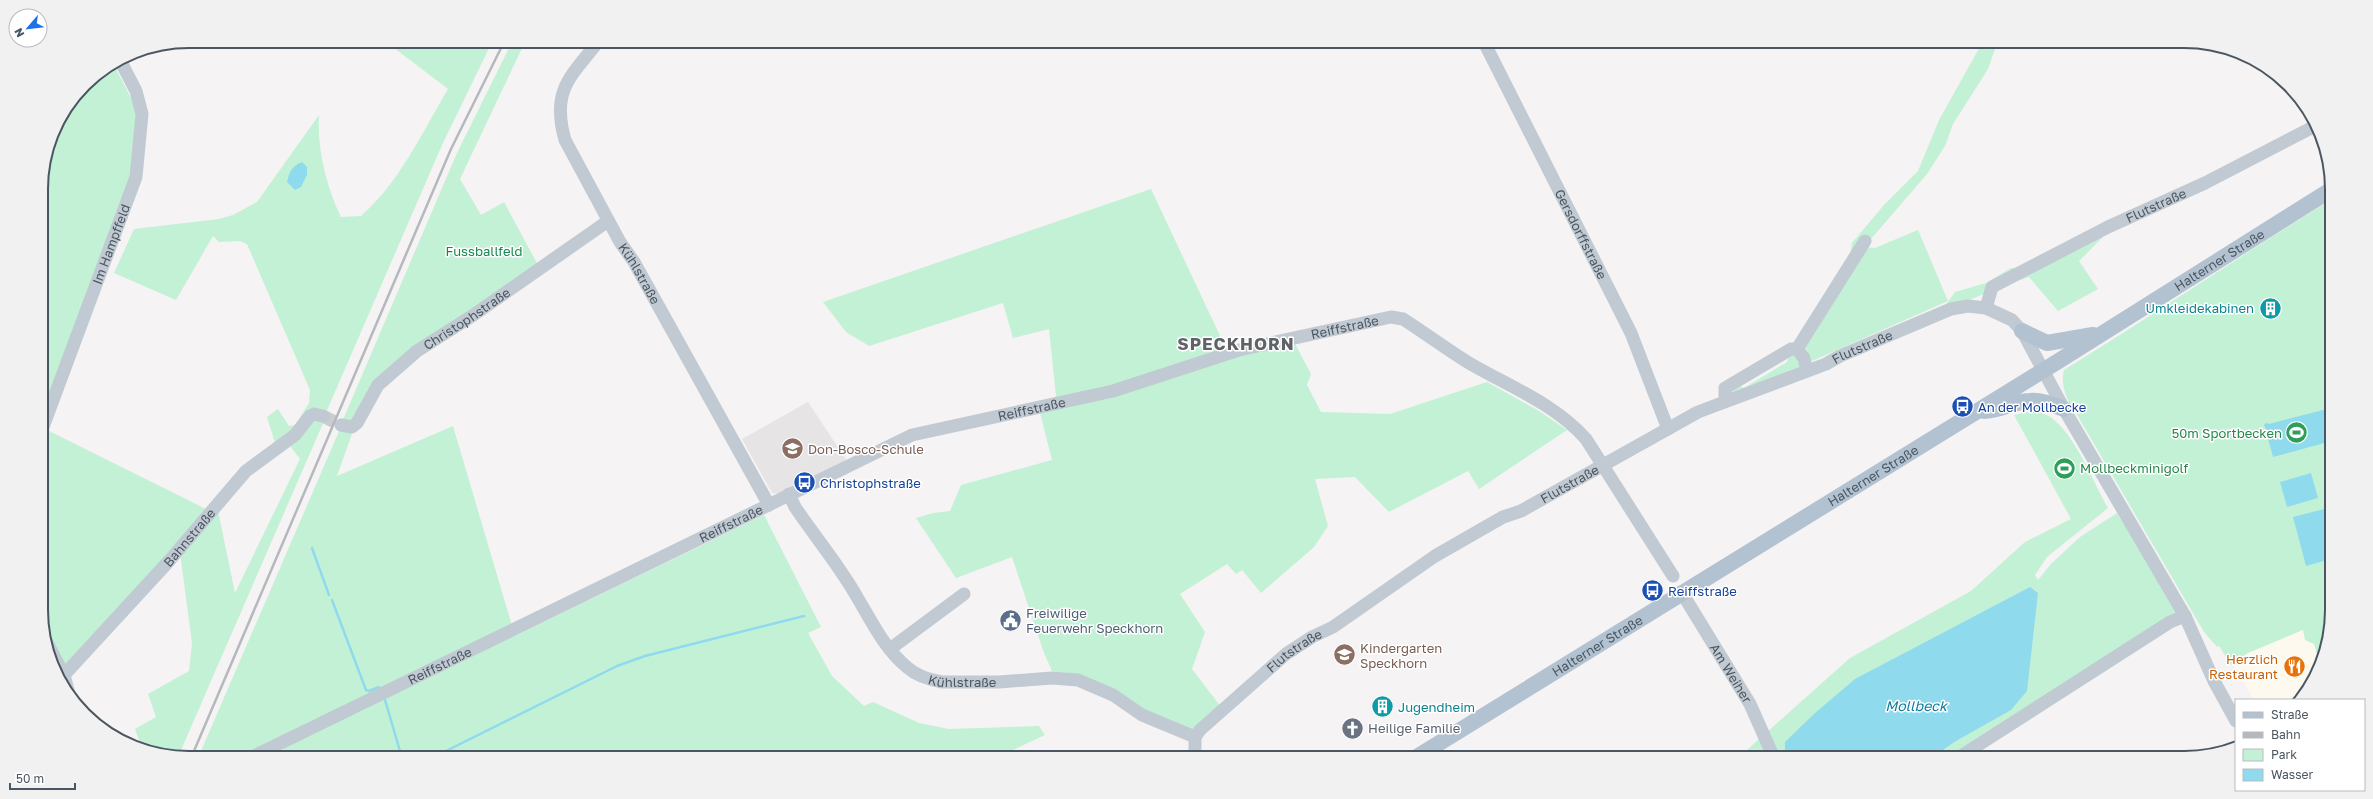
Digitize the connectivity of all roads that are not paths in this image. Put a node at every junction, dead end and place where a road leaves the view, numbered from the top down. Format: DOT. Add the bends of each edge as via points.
graph roads {
  1 [pos="593,48"];
  2 [pos="1487,48"];
  3 [pos="122,64"];
  4 [pos="2312,128"];
  5 [pos="2325,194"];
  6 [pos="608,221"];
  7 [pos="1865,241"];
  8 [pos="1986,308"];
  9 [pos="2022,331"];
  10 [pos="2099,335"];
  11 [pos="1797,349"];
  12 [pos="1807,371"];
  13 [pos="2043,371"];
  14 [pos="1725,400"];
  15 [pos="2064,409"];
  16 [pos="1978,411"];
  17 [pos="48,414"];
  18 [pos="323,416"];
  19 [pos="341,425"];
  20 [pos="1668,429"];
  21 [pos="1603,465"];
  22 [pos="789,494"];
  23 [pos="769,505"];
  24 [pos="1673,576"];
  25 [pos="964,594"];
  26 [pos="1684,598"];
  27 [pos="2185,616"];
  28 [pos="890,649"];
  29 [pos="60,668"];
  30 [pos="64,675"];
  31 [pos="2235,719"];
  32 [pos="1195,737"];
  33 [pos="264,751"];
  34 [pos="1195,751"];
  35 [pos="1427,751"];
  36 [pos="1771,751"];
  37 [pos="1969,751"];
  1 -- 6 [label="street, Kühlstraße" via="567,81 559,107 560,124 564,140"];
  2 -- 20 [label="street, Gersdorffstraße" via="1631,333"];
  3 -- 17 [label="street, Im Hampffeld" via="136,91 142,114 136,177"];
  4 -- 8 [label="street, Flutstraße" via="2205,183 2108,227 2004,280 1992,287"];
  5 -- 10 [label="main road, Halterner Straße"];
  6 -- 19 [label="street, Christophstraße" via="472,316 417,351 378,385 352,427"];
  6 -- 23 [label="street, Kühlstraße" via="638,269"];
  7 -- 11 [label="street"];
  8 -- 9 [label="street, Flutstraße" via="2012,320"];
  8 -- 12 [label="street, Flutstraße" via="1968,306 1951,309"];
  9 -- 10 [label="main road" via="2047,343 2087,334"];
  9 -- 13 [label="street, Flutstraße"];
  10 -- 13 [label="main road, Halterner Straße"];
  11 -- 12 [label="street" via="1804,358"];
  11 -- 14 [label="street" via="1791,349 1725,388"];
  12 -- 14 [label="street, Flutstraße"];
  13 -- 15 [label="street"];
  13 -- 16 [label="main road, Halterner Straße"];
  14 -- 20 [label="street, Flutstraße"];
  15 -- 16 [label="main road" via="2046,402 2029,400 1993,411"];
  15 -- 27 [label="street"];
  16 -- 26 [label="main road, Halterner Straße"];
  18 -- 30 [label="street, Bahnstraße" via="310,416 295,435 246,471"];
  20 -- 21 [label="street, Flutstraße"];
  21 -- 22 [label="street, Reiffstraße" via="1573,425 1546,404 1470,363 1403,319 1391,317 1239,350 1113,391 912,436"];
  21 -- 24 [label="street, Reiffstraße"];
  21 -- 32 [label="street, Flutstraße" via="1424,562 1333,627 1312,637 1278,660"];
  22 -- 23 [label="street, Reiffstraße"];
  22 -- 28 [label="street, Kühlstraße" via="794,507 858,597 866,615"];
  23 -- 33 [label="street, Reiffstraße"];
  25 -- 28 [label="street"];
  26 -- 35 [label="main road, Halterner Straße"];
  26 -- 36 [label="street, Am Weiher" via="1750,704"];
  27 -- 31 [label="street" via="2214,681"];
  27 -- 37 [label="street" via="2170,622"];
  28 -- 32 [label="street, Kühlstraße" via="909,669 942,682 999,682 1052,678 1078,680 1113,695 1142,715"];
  29 -- 30 [label="street"];
  32 -- 34 [label="street"];
}
